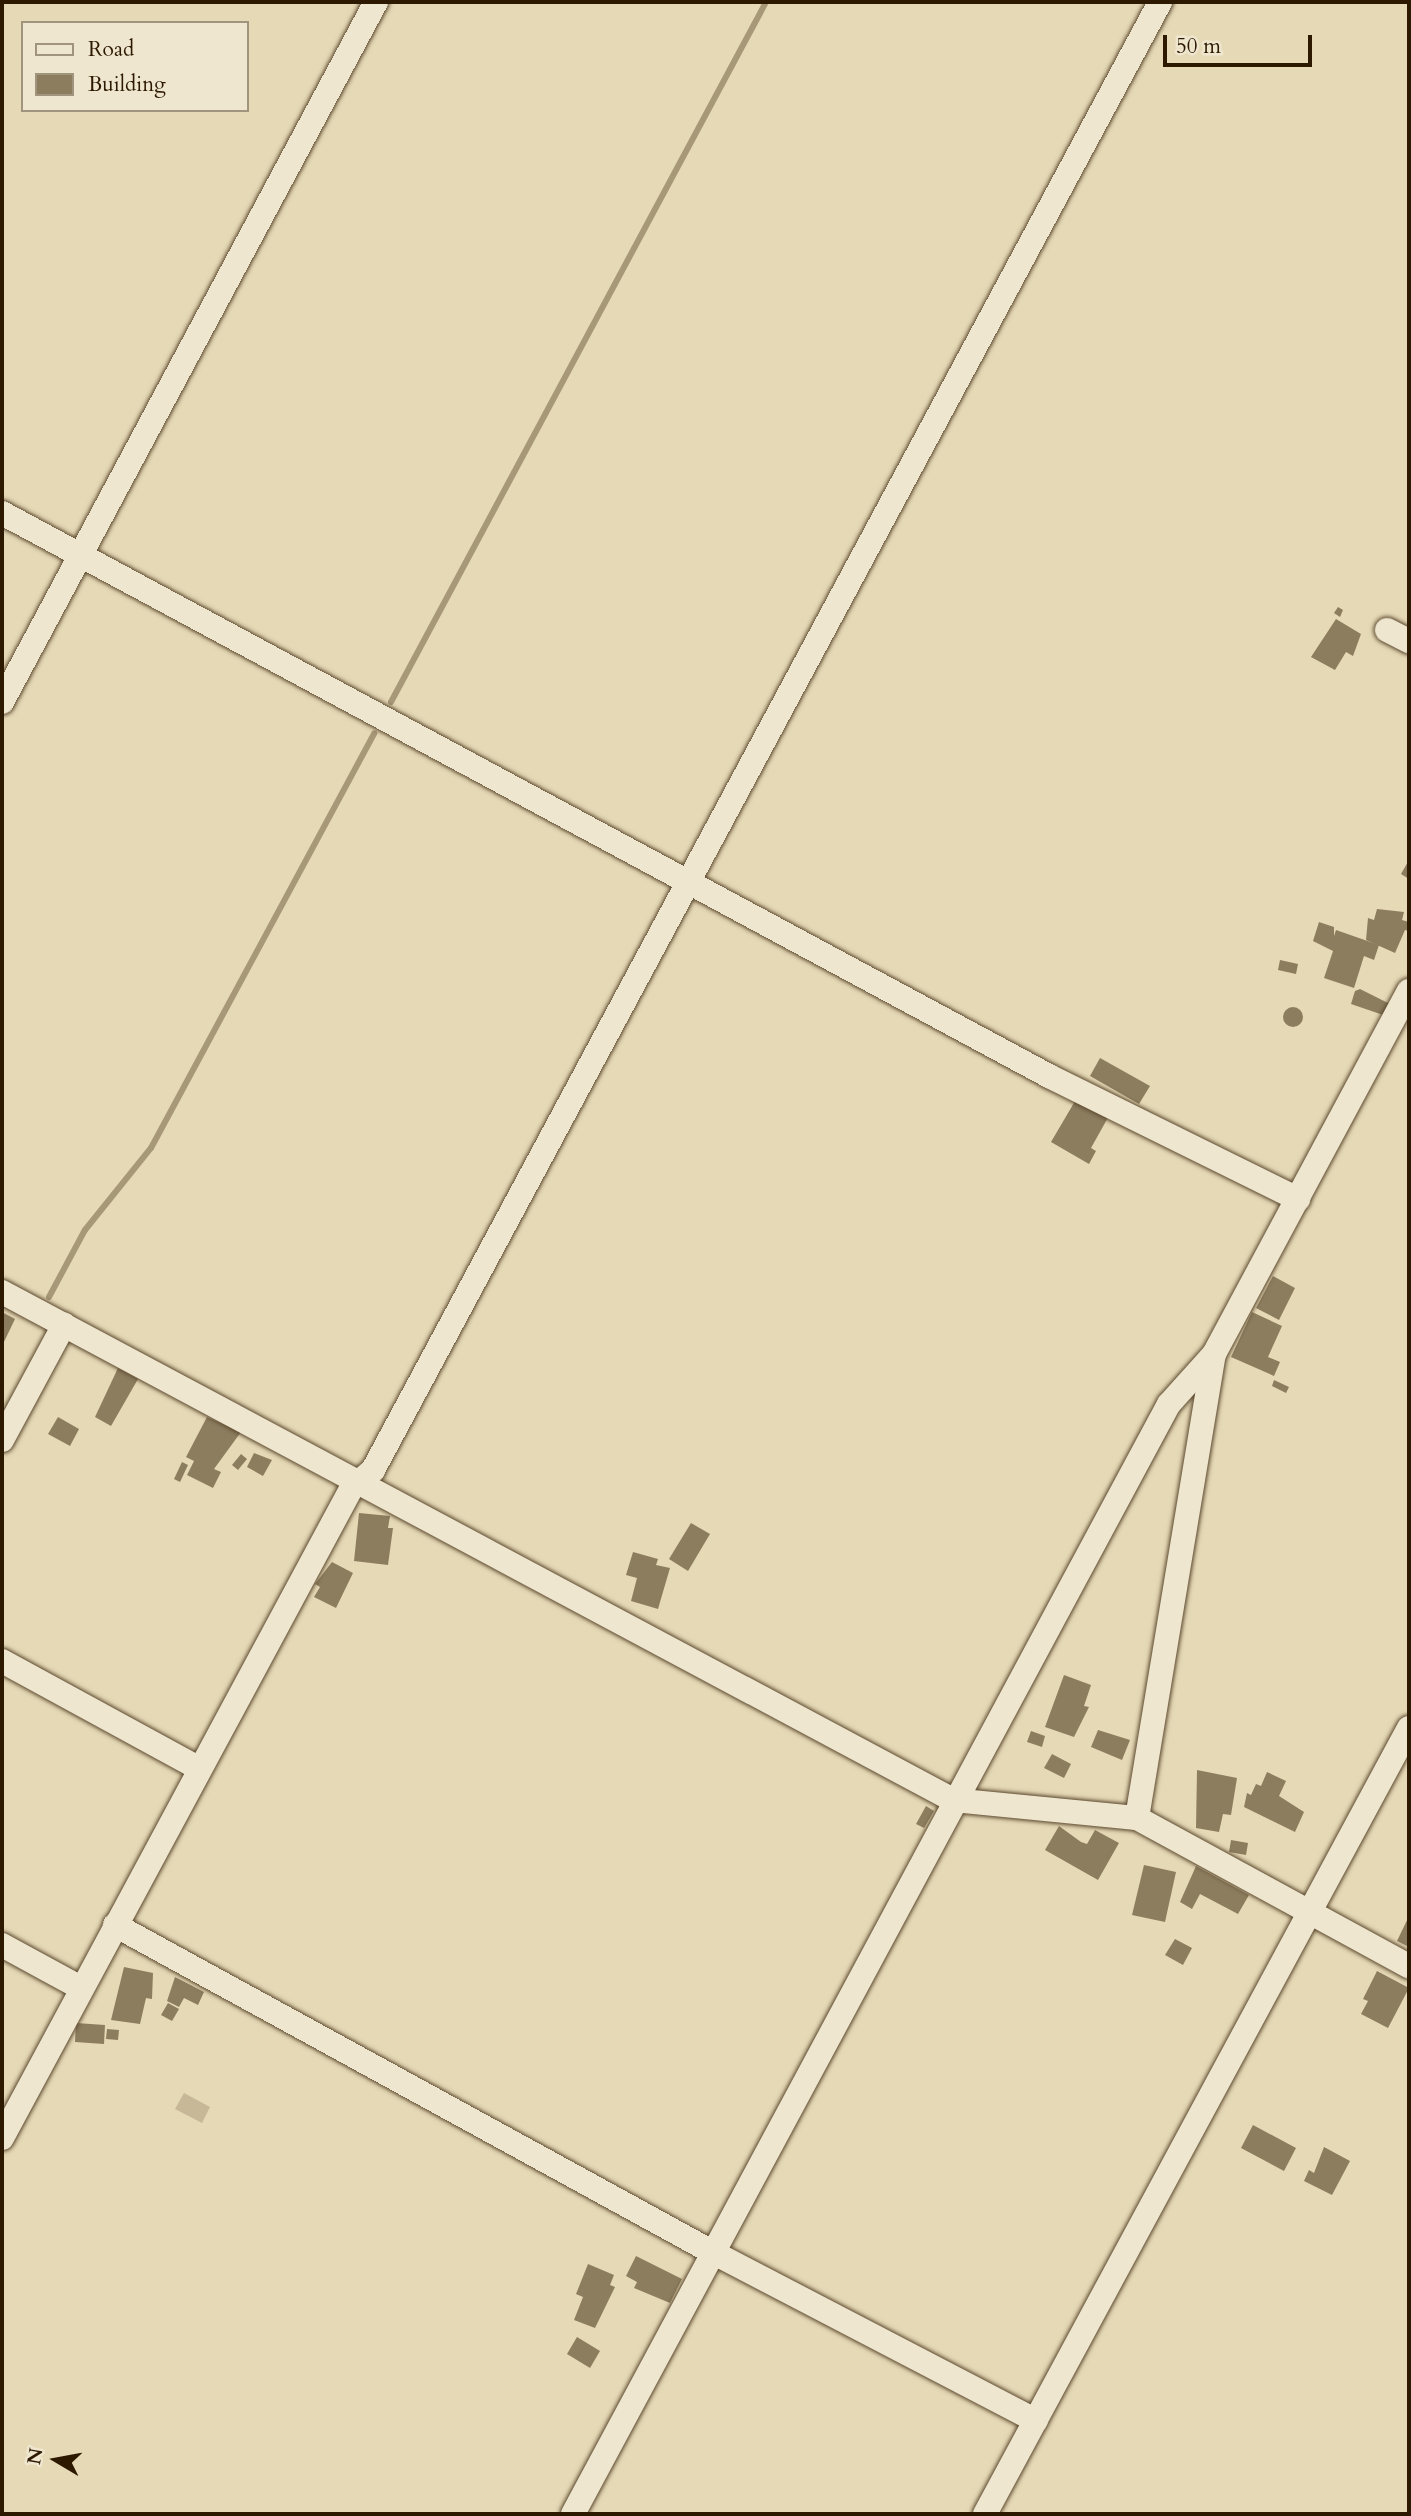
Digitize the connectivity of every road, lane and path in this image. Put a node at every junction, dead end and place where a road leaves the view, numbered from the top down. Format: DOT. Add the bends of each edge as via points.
graph roads {
  1 [pos="376,2"];
  2 [pos="1160,2"];
  3 [pos="2,513"];
  4 [pos="81,554"];
  5 [pos="1387,630"];
  6 [pos="1409,641"];
  7 [pos="2,702"];
  8 [pos="687,883"];
  9 [pos="1409,991"];
  10 [pos="1298,1199"];
  11 [pos="2,1292"];
  12 [pos="64,1325"];
  13 [pos="1214,1354"];
  14 [pos="2,1440"];
  15 [pos="360,1481"];
  16 [pos="2,1661"];
  17 [pos="1409,1728"];
  18 [pos="198,1768"];
  19 [pos="953,1800"];
  20 [pos="1136,1818"];
  21 [pos="1310,1913"];
  22 [pos="115,1925"];
  23 [pos="2,1945"];
  24 [pos="1409,1966"];
  25 [pos="81,1988"];
  26 [pos="2,2138"];
  27 [pos="712,2252"];
  28 [pos="1036,2421"];
  29 [pos="573,2514"];
  30 [pos="985,2514"];
  1 -- 4 [label="street"];
  2 -- 8 [label="street"];
  3 -- 4 [label="street"];
  4 -- 7 [label="street"];
  4 -- 8 [label="street"];
  5 -- 6 [label="street"];
  8 -- 10 [label="street" via="1049,1076"];
  8 -- 15 [label="street" via="373,1470"];
  9 -- 10 [label="street"];
  10 -- 13 [label="street"];
  11 -- 12 [label="street"];
  12 -- 14 [label="street"];
  12 -- 15 [label="street"];
  13 -- 19 [label="street" via="1169,1404"];
  13 -- 20 [label="street"];
  15 -- 18 [label="street" via="351,1489"];
  15 -- 19 [label="street"];
  16 -- 18 [label="street"];
  17 -- 21 [label="street"];
  18 -- 22 [label="street"];
  19 -- 20 [label="street"];
  19 -- 27 [label="street"];
  20 -- 21 [label="street"];
  21 -- 24 [label="street"];
  21 -- 28 [label="street"];
  22 -- 25 [label="street"];
  22 -- 27 [label="street"];
  23 -- 25 [label="street"];
  25 -- 26 [label="street"];
  27 -- 28 [label="street"];
  27 -- 29 [label="street"];
  28 -- 30 [label="street"];
}
